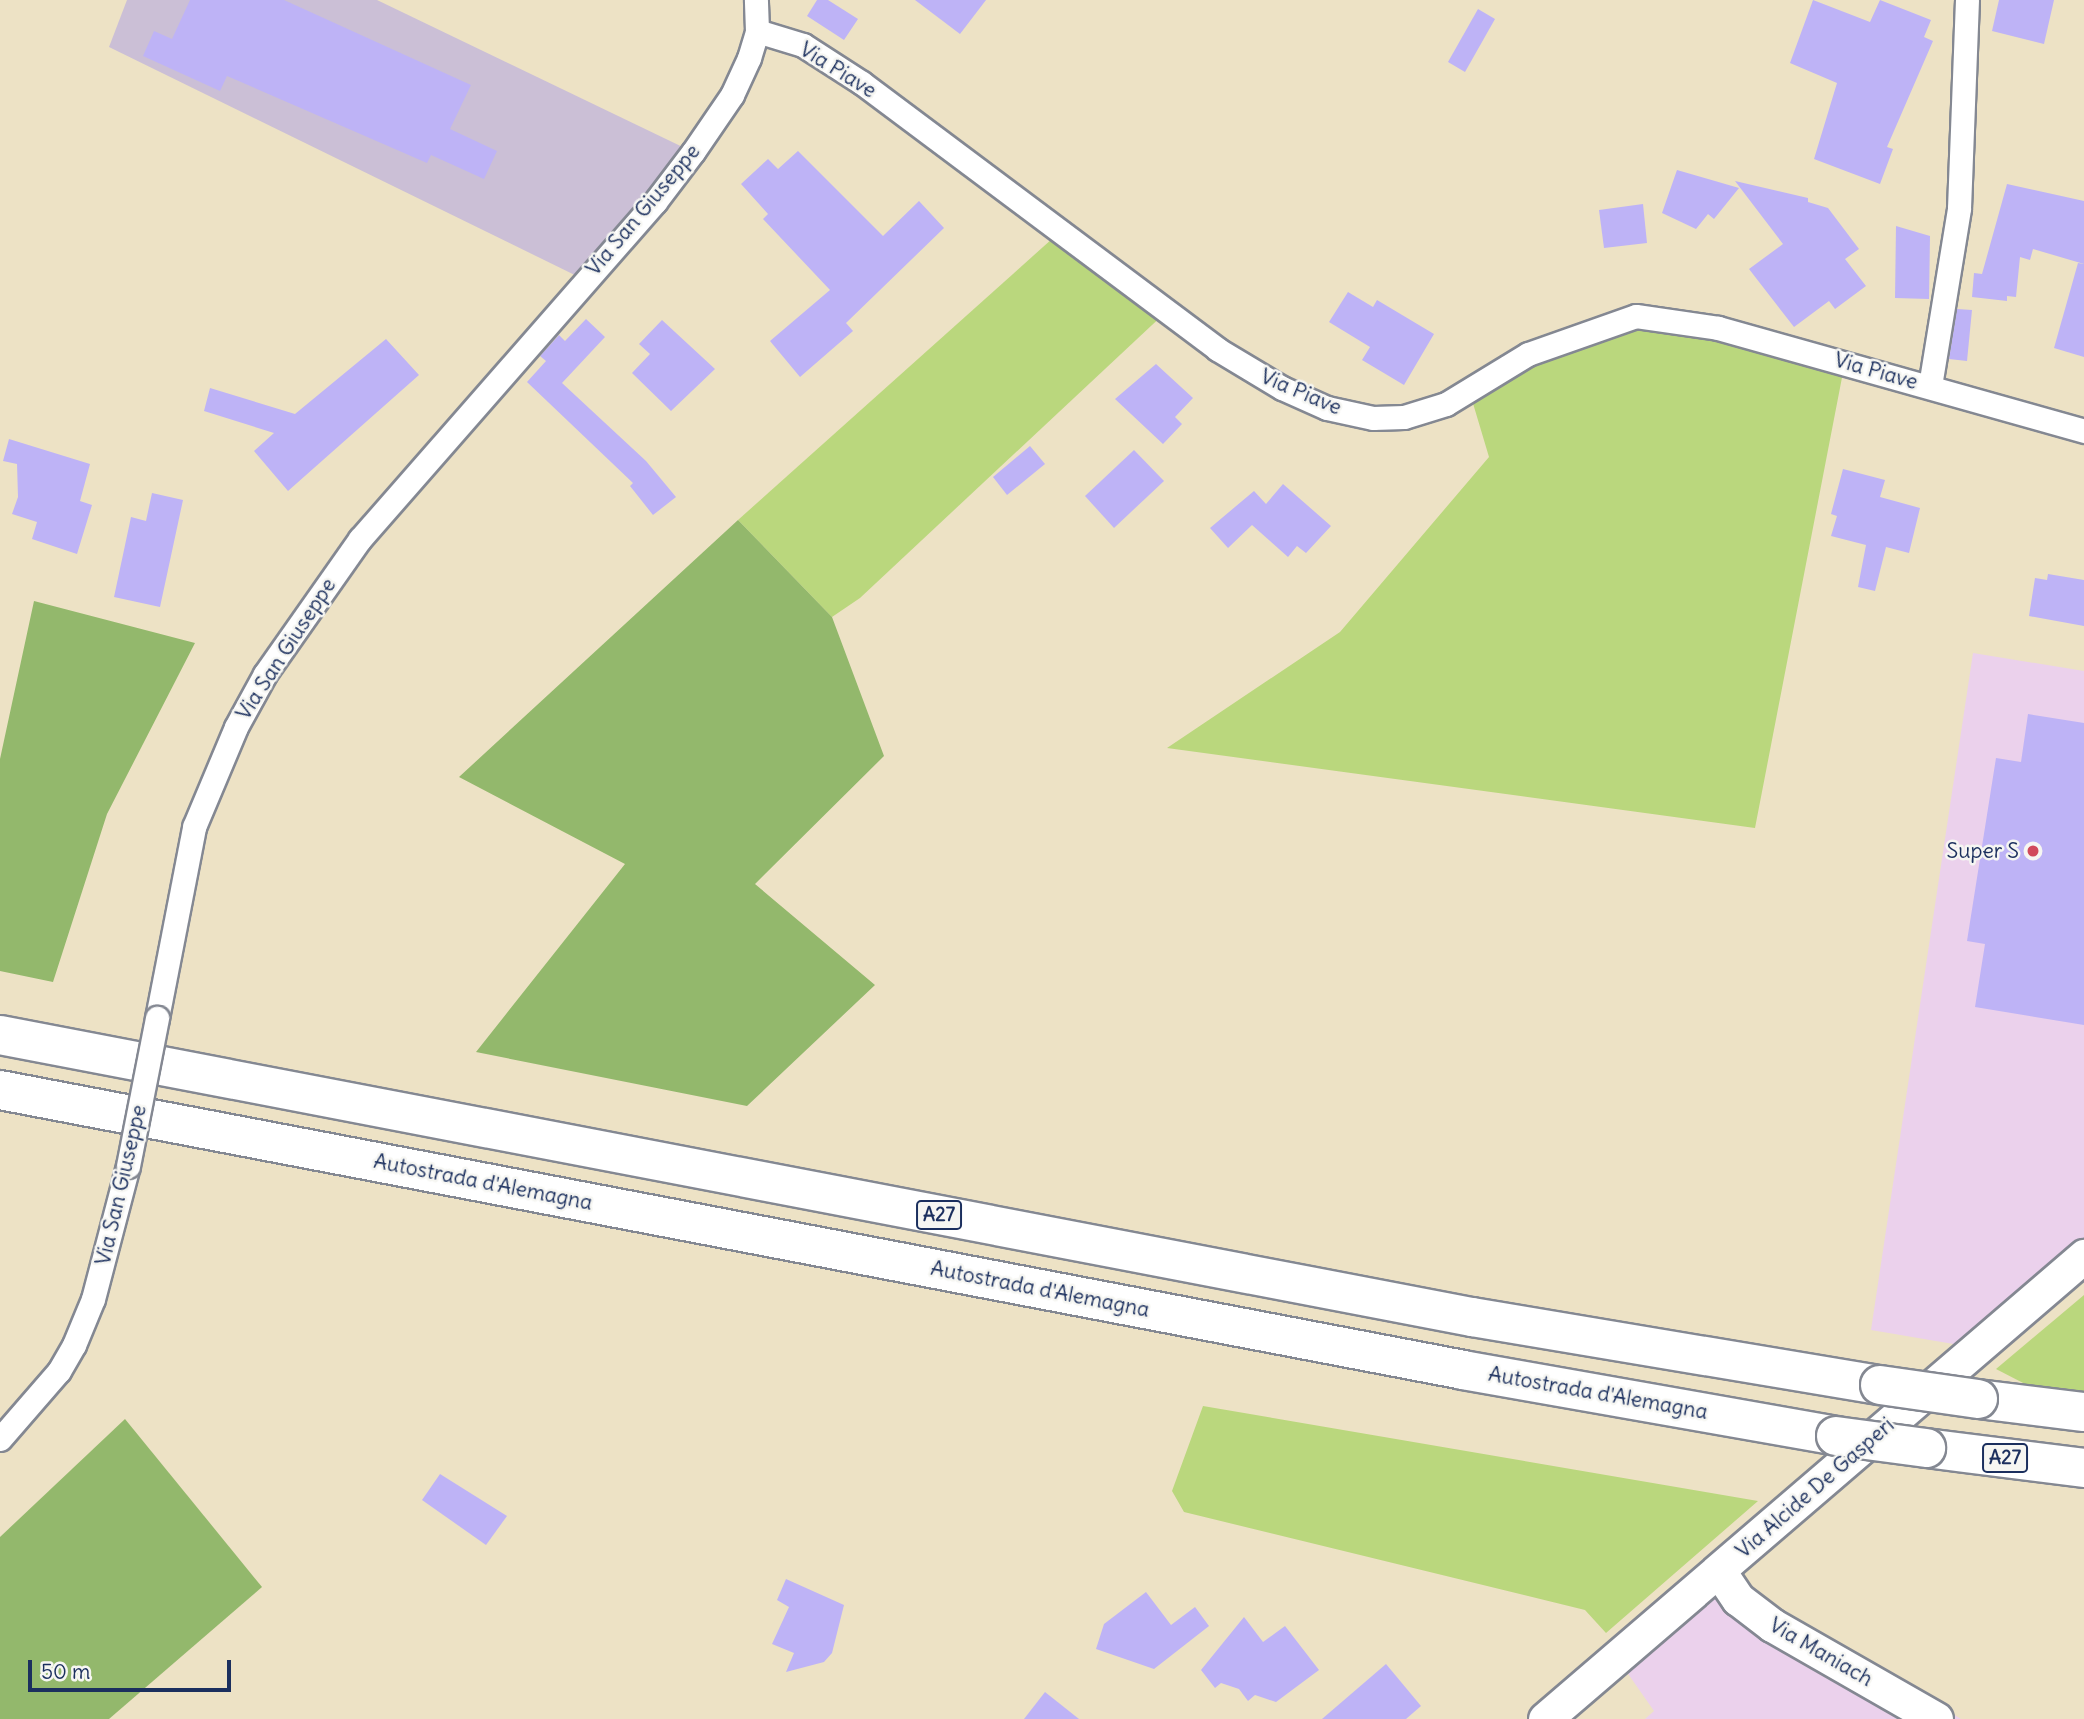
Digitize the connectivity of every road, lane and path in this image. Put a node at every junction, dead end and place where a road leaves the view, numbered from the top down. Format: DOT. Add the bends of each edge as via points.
graph roads {
  1 [pos="756,0"];
  2 [pos="1967,0"];
  3 [pos="757,31"];
  4 [pos="1930,386"];
  5 [pos="2084,431"];
  6 [pos="0,1035"];
  7 [pos="0,1090"];
  8 [pos="2084,1256"];
  9 [pos="2084,1412"];
  10 [pos="0,1439"];
  11 [pos="2084,1468"];
  12 [pos="1719,1571"];
  13 [pos="1545,1719"];
  14 [pos="1936,1719"];
  1 -- 3 [label="street, Via San Giuseppe"];
  2 -- 4 [label="street" via="1959,208"];
  3 -- 4 [label="street, Via Piave" via="803,45 862,83 1217,349 1282,388 1327,408 1373,418 1404,417 1446,404 1528,354 1636,316 1718,328"];
  3 -- 10 [label="street, Via San Giuseppe, bridge" via="732,94 655,202 360,539 265,674 236,727 194,827 128,1166 93,1298 59,1371"];
  4 -- 5 [label="street, Via Piave"];
  6 -- 9 [label="highway, A27, bridge" via="1472,1317 1880,1385"];
  7 -- 11 [label="highway, Autostrada d'Alemagna / A27, bridge" via="1463,1370 1836,1436"];
  8 -- 12 [label="street, Via Alcide De Gasperi"];
  12 -- 13 [label="street, Via Alcide De Gasperi"];
  12 -- 14 [label="street, Via Maniach" via="1738,1599 1772,1625"];
}
